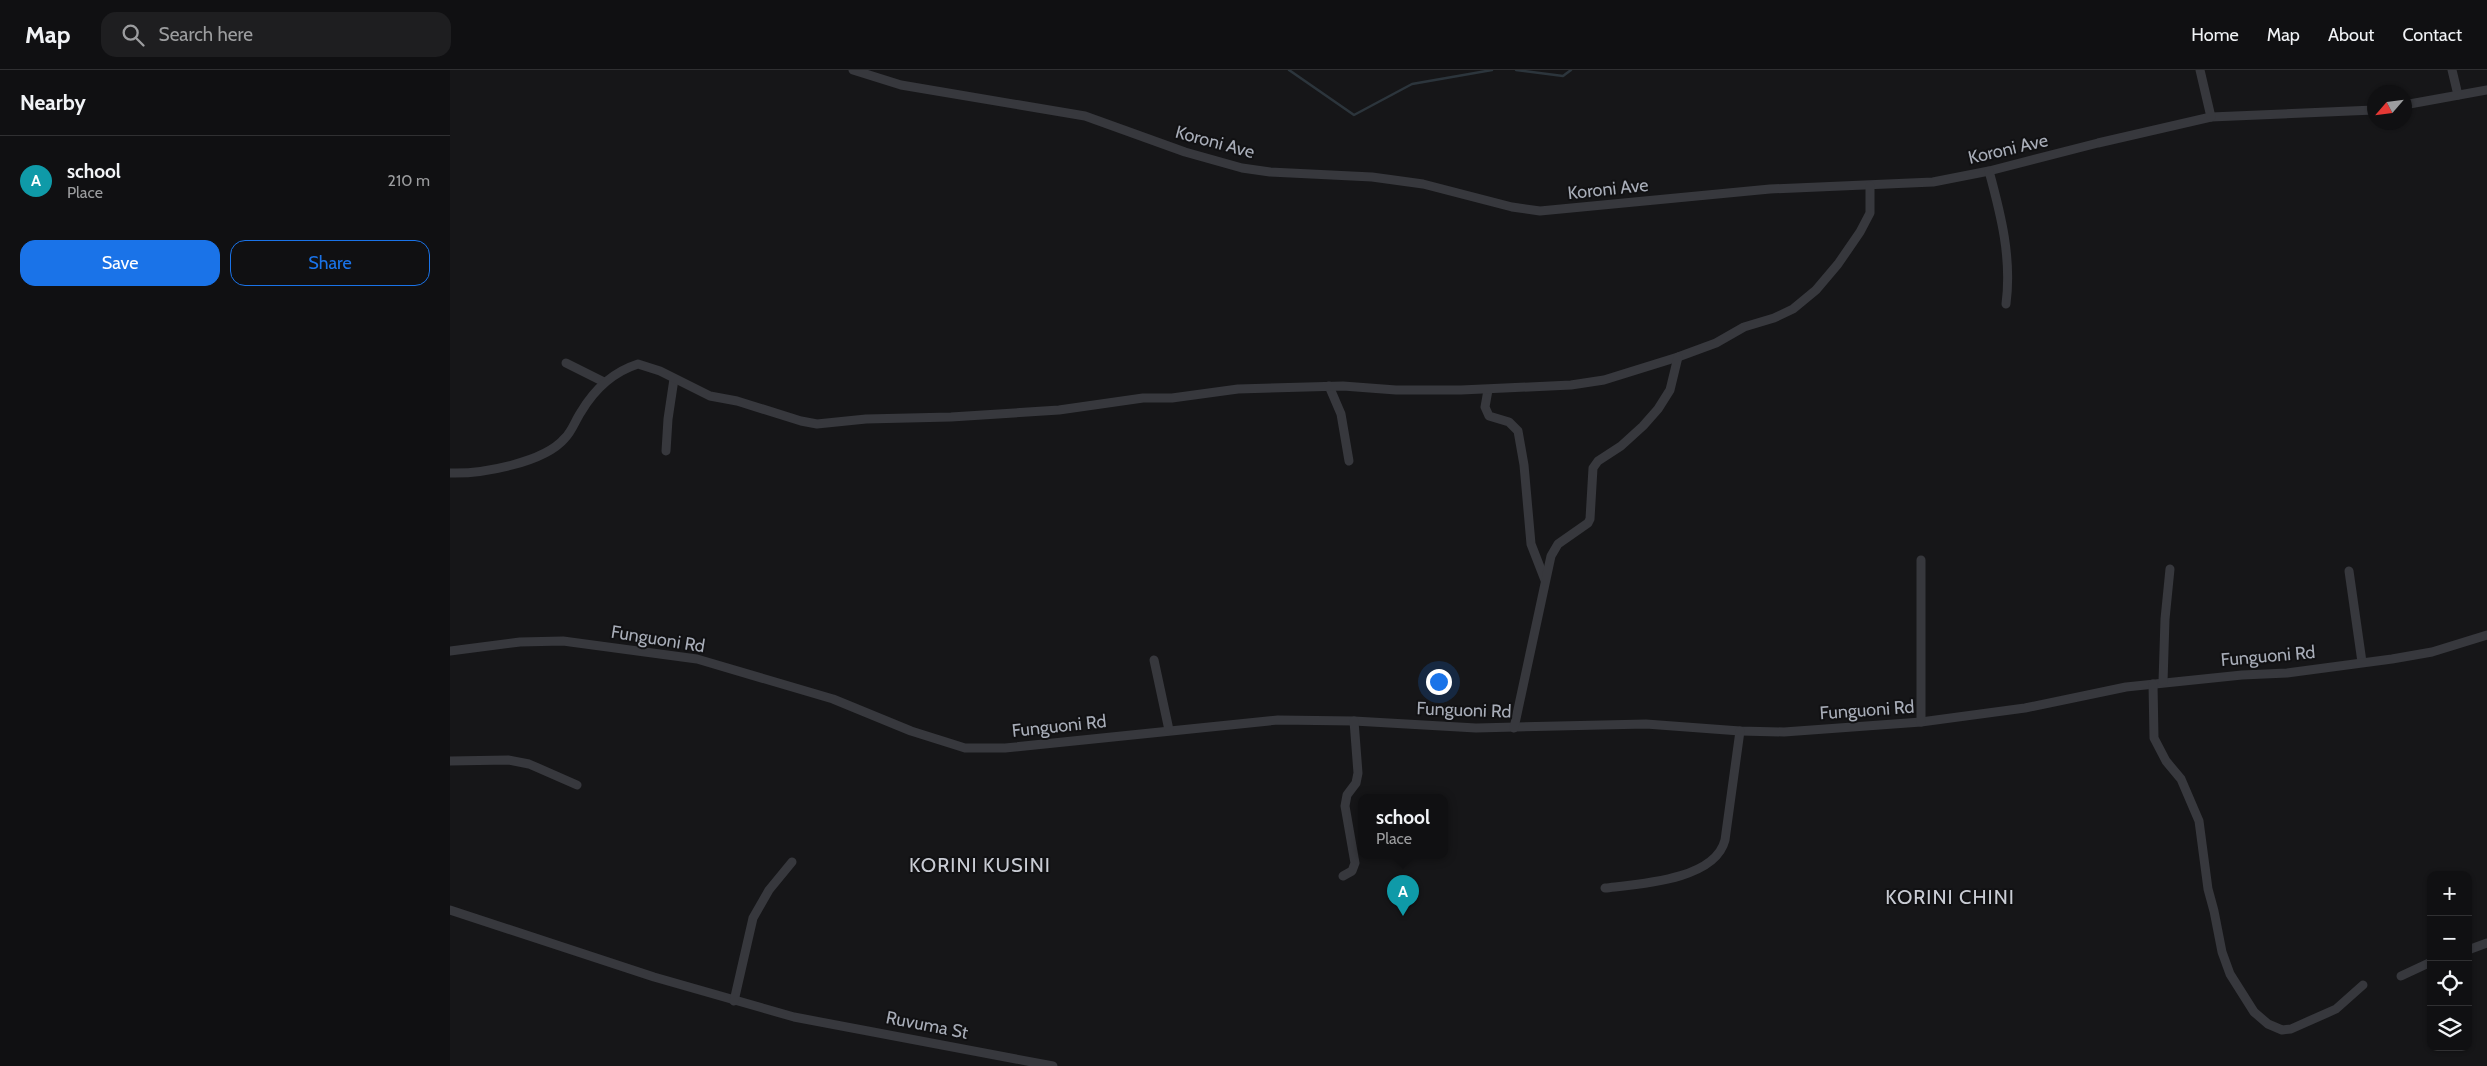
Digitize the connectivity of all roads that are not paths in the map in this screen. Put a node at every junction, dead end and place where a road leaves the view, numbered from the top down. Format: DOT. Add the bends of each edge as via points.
graph roads {
  1 [pos="854,70"];
  2 [pos="2200,70"];
  3 [pos="2452,70"];
  4 [pos="2487,90"];
  5 [pos="2458,95"];
  6 [pos="2412,104"];
  7 [pos="2367,110"];
  8 [pos="2211,117"];
  9 [pos="1989,171"];
  10 [pos="1870,186"];
  11 [pos="2006,304"];
  12 [pos="1678,357"];
  13 [pos="566,363"];
  14 [pos="674,379"];
  15 [pos="604,382"];
  16 [pos="1329,386"];
  17 [pos="1488,390"];
  18 [pos="666,451"];
  19 [pos="1349,461"];
  20 [pos="450,473"];
  21 [pos="1921,560"];
  22 [pos="2170,569"];
  23 [pos="2349,571"];
  24 [pos="1545,580"];
  25 [pos="2487,635"];
  26 [pos="450,651"];
  27 [pos="1154,660"];
  28 [pos="2362,662"];
  29 [pos="2163,682"];
  30 [pos="2153,684"];
  31 [pos="1354,722"];
  32 [pos="1921,722"];
  33 [pos="1514,728"];
  34 [pos="1169,730"];
  35 [pos="1740,731"];
  36 [pos="450,761"];
  37 [pos="577,785"];
  38 [pos="792,862"];
  39 [pos="1343,876"];
  40 [pos="1605,888"];
  41 [pos="450,910"];
  42 [pos="2487,943"];
  43 [pos="2472,949"];
  44 [pos="2427,964"];
  45 [pos="2401,976"];
  46 [pos="2364,985"];
  47 [pos="734,1001"];
  48 [pos="1053,1066"];
  1 -- 10 [label="street, Koroni Ave" via="901,85 1085,116 1185,152 1242,168 1363,176 1423,184 1540,211 1770,189"];
  2 -- 8 [label="street"];
  3 -- 5 [label="street"];
  4 -- 5 [label="street"];
  5 -- 6 [label="street"];
  7 -- 8 [label="street, Koroni Ave"];
  8 -- 9 [label="street, Koroni Ave"];
  9 -- 10 [label="street, Koroni Ave" via="1933,182"];
  9 -- 11 [label="street" via="2009,268"];
  10 -- 12 [label="street" via="1870,213 1863,227 1838,264 1800,304 1783,315 1756,322 1716,343"];
  12 -- 17 [label="street" via="1592,382"];
  12 -- 24 [label="street" via="1670,390 1658,409 1621,446 1593,468 1590,518 1585,526 1554,550"];
  13 -- 15 [label="street"];
  14 -- 15 [label="street" via="638,364"];
  14 -- 16 [label="street" via="710,396 817,424 1059,410 1238,389"];
  14 -- 18 [label="street"];
  15 -- 20 [label="street" via="591,396 564,439 543,454 514,464"];
  16 -- 17 [label="street"];
  16 -- 19 [label="street" via="1341,414"];
  17 -- 24 [label="street" via="1486,407 1489,416 1509,422 1518,431 1531,544"];
  21 -- 32 [label="street"];
  22 -- 29 [label="street"];
  23 -- 28 [label="street"];
  24 -- 33 [label="street"];
  25 -- 28 [label="street, Funguoni Rd" via="2432,652"];
  26 -- 34 [label="street, Funguoni Rd" via="520,642 563,641 697,659 833,700 965,748 1005,748"];
  27 -- 34 [label="street"];
  28 -- 29 [label="street, Funguoni Rd"];
  29 -- 30 [label="street, Funguoni Rd"];
  30 -- 32 [label="street, Funguoni Rd" via="2126,686 2026,708"];
  30 -- 46 [label="street" via="2154,738 2166,761 2181,779 2199,821 2208,889 2222,952 2230,974 2254,1012 2268,1024 2282,1030 2290,1029 2336,1009"];
  31 -- 33 [label="street, Funguoni Rd"];
  31 -- 34 [label="street, Funguoni Rd" via="1278,720"];
  31 -- 39 [label="street" via="1358,773 1345,806 1355,863 1352,871"];
  32 -- 35 [label="street, Funguoni Rd" via="1784,732"];
  33 -- 35 [label="street, Funguoni Rd" via="1646,724"];
  35 -- 40 [label="street" via="1725,840 1719,855 1690,872 1654,883"];
  36 -- 37 [label="street" via="508,760 528,764"];
  38 -- 47 [label="street" via="769,890 753,918"];
  41 -- 47 [label="street, Ruvuma St"];
  42 -- 43 [label="street"];
  44 -- 45 [label="street"];
  47 -- 48 [label="street, Ruvuma St" via="794,1017"];
}
